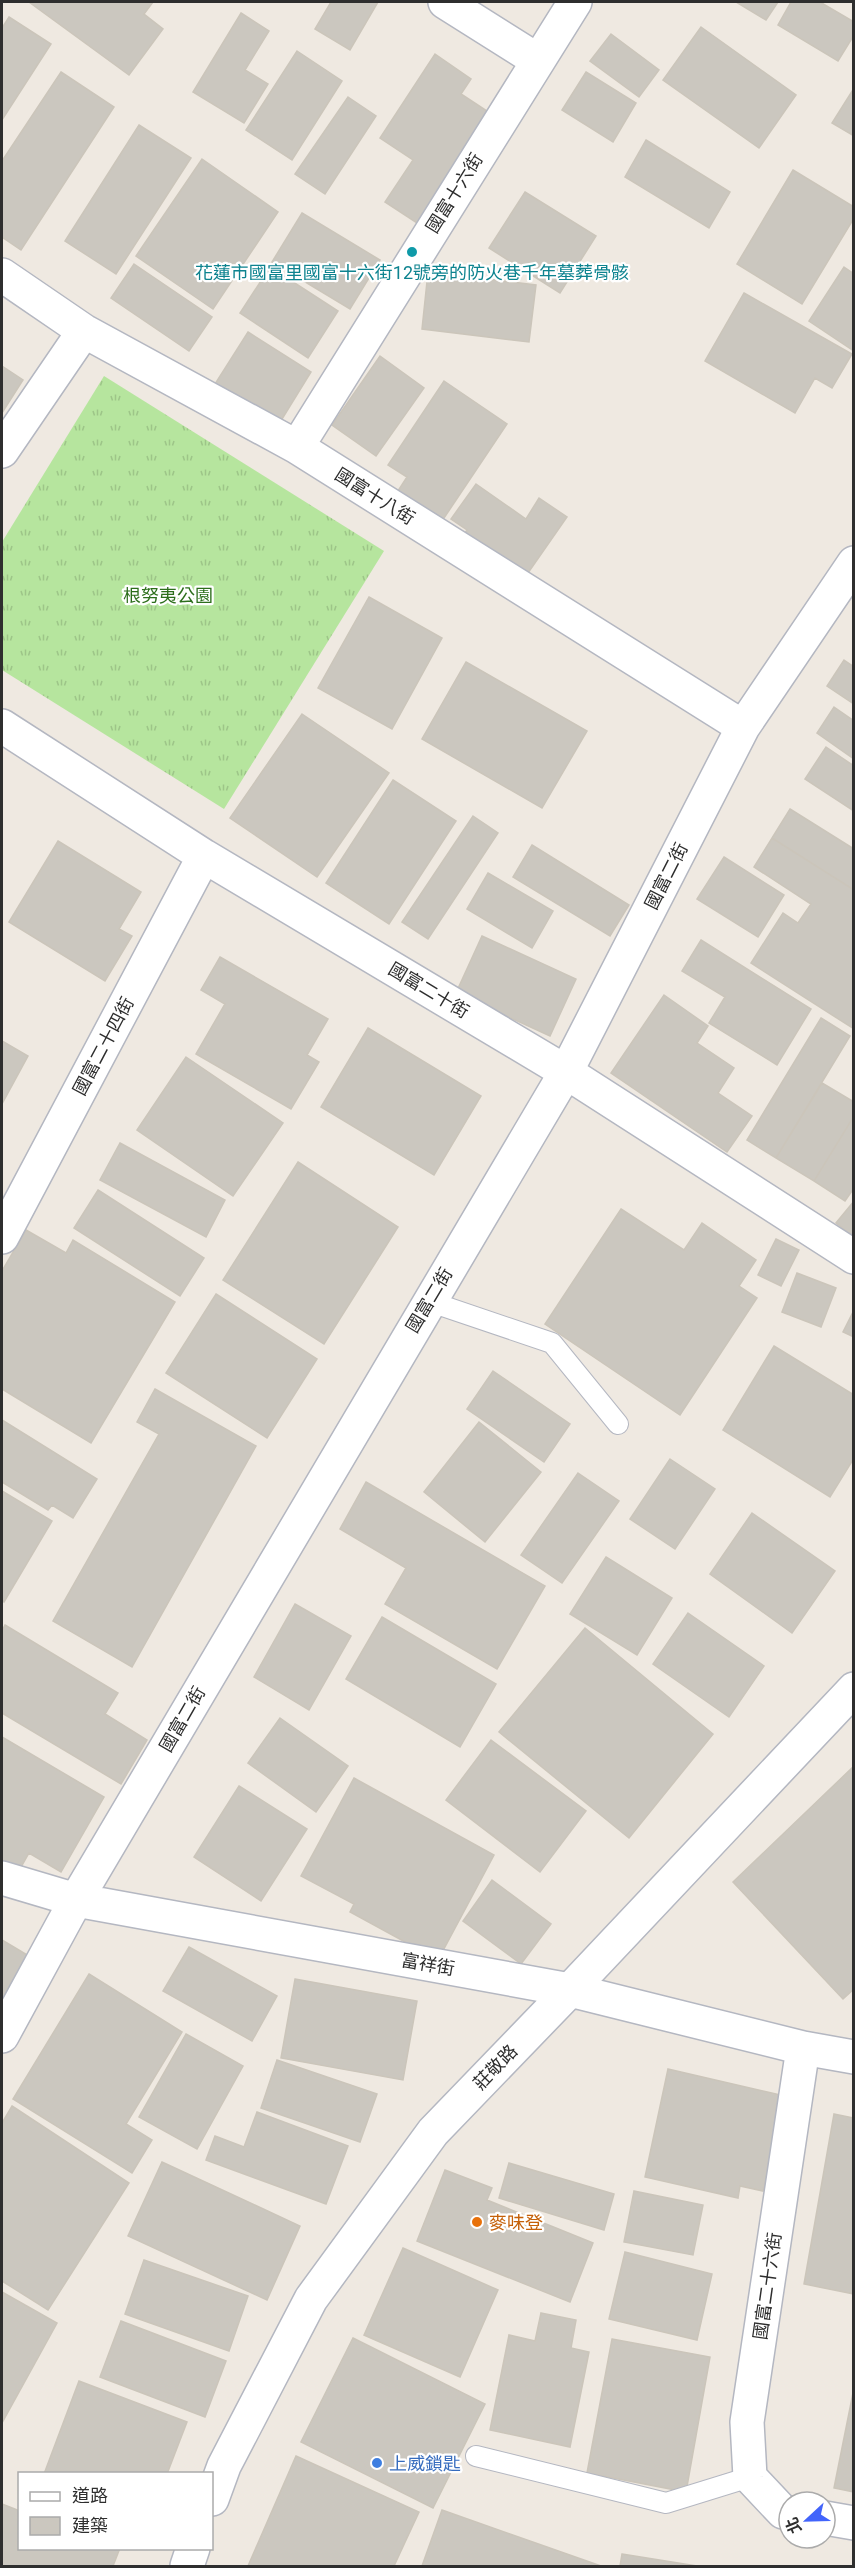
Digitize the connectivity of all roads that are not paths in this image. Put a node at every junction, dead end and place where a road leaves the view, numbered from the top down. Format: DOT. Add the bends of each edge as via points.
graph roads {
  1 [pos="445,2"];
  2 [pos="575,2"];
  3 [pos="537,60"];
  4 [pos="2,275"];
  5 [pos="84,331"];
  6 [pos="297,447"];
  7 [pos="2,451"];
  8 [pos="854,563"];
  9 [pos="2,726"];
  10 [pos="743,727"];
  11 [pos="204,856"];
  12 [pos="566,1072"];
  13 [pos="2,1237"];
  14 [pos="854,1257"];
  15 [pos="428,1301"];
  16 [pos="618,1424"];
  17 [pos="854,1689"];
  18 [pos="2,1878"];
  19 [pos="76,1900"];
  20 [pos="570,1989"];
  21 [pos="2,2036"];
  22 [pos="803,2048"];
  23 [pos="854,2057"];
  24 [pos="476,2456"];
  25 [pos="750,2477"];
  26 [pos="213,2496"];
  27 [pos="777,2503"];
  28 [pos="837,2520"];
  29 [pos="854,2523"];
  30 [pos="192,2550"];
  31 [pos="187,2566"];
  1 -- 3 [label="street"];
  2 -- 3 [label="street, 國富十六街"];
  3 -- 6 [label="street, 國富十六街"];
  4 -- 5 [label="street, 國富十八街"];
  5 -- 6 [label="street, 國富十八街"];
  5 -- 7 [label="street"];
  6 -- 10 [label="street, 國富十八街"];
  8 -- 10 [label="street, 國富二街"];
  9 -- 11 [label="street, 國富二十街"];
  10 -- 12 [label="street, 國富二街"];
  11 -- 12 [label="street, 國富二十街"];
  11 -- 13 [label="street, 國富二十四街"];
  12 -- 14 [label="street, 國富二十街"];
  12 -- 15 [label="street, 國富二街"];
  15 -- 16 [label="lane" via="552,1343"];
  15 -- 19 [label="street, 國富二街"];
  17 -- 20 [label="street, 莊敬路"];
  18 -- 19 [label="street, 富祥街"];
  19 -- 20 [label="street, 富祥街"];
  19 -- 21 [label="street, 國富二街"];
  20 -- 22 [label="street, 富祥街"];
  20 -- 26 [label="street, 莊敬路" via="433,2132 310,2300 224,2466"];
  22 -- 23 [label="street, 富祥街"];
  22 -- 25 [label="street, 國富二十六街" via="747,2422"];
  24 -- 25 [label="lane" via="666,2503"];
  25 -- 27 [label="street"];
  28 -- 29 [label="street"];
  30 -- 31 [label="street"];
}
